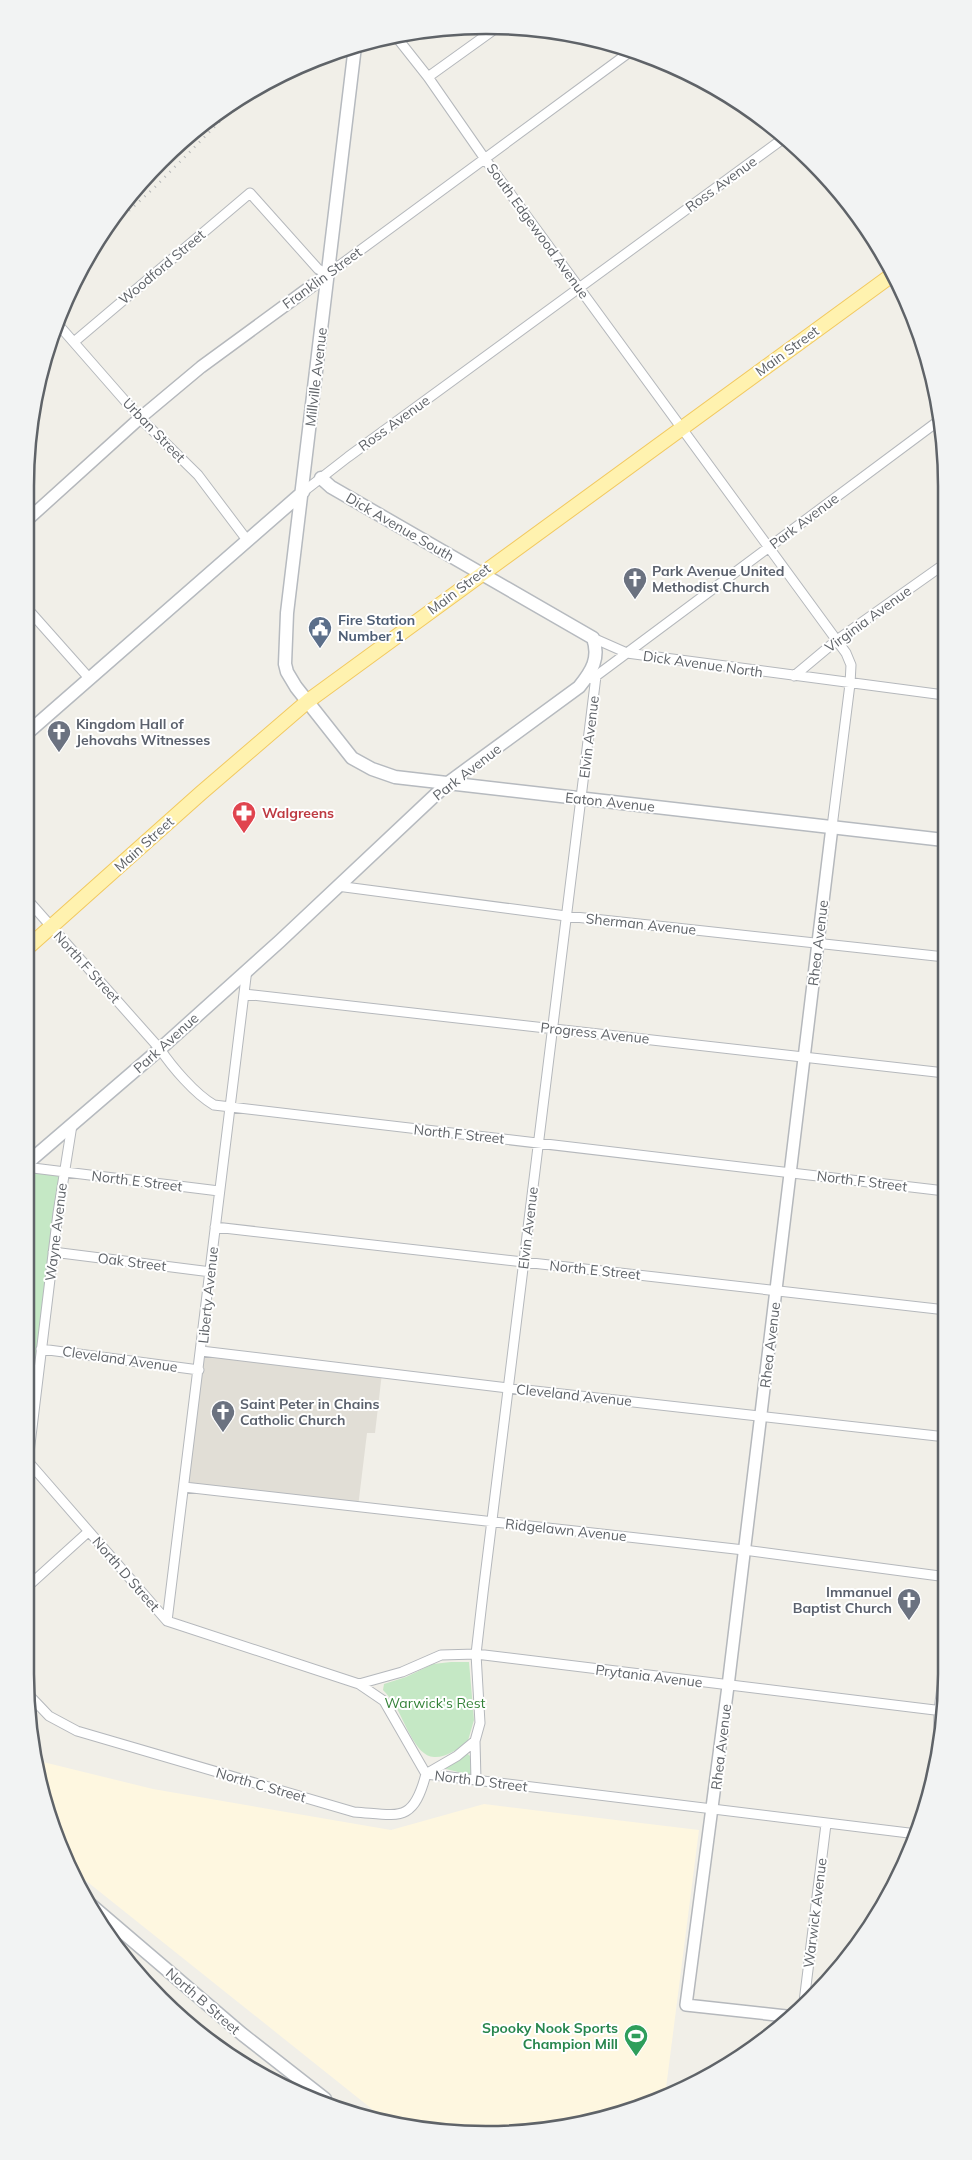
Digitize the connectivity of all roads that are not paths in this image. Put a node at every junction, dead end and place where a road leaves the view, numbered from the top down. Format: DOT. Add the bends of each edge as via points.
graph roads {
  1 [pos="488,34"];
  2 [pos="400,42"];
  3 [pos="354,54"];
  4 [pos="624,56"];
  5 [pos="428,77"];
  6 [pos="779,142"];
  7 [pos="485,159"];
  8 [pos="328,274"];
  9 [pos="888,278"];
  10 [pos="580,287"];
  11 [pos="62,329"];
  12 [pos="74,342"];
  13 [pos="140,418"];
  14 [pos="934,424"];
  15 [pos="681,428"];
  16 [pos="322,478"];
  17 [pos="303,492"];
  18 [pos="34,514"];
  19 [pos="247,540"];
  20 [pos="769,547"];
  21 [pos="938,569"];
  22 [pos="481,573"];
  23 [pos="34,616"];
  24 [pos="593,638"];
  25 [pos="837,640"];
  26 [pos="627,653"];
  27 [pos="596,676"];
  28 [pos="794,676"];
  29 [pos="89,678"];
  30 [pos="850,684"];
  31 [pos="579,687"];
  32 [pos="938,694"];
  33 [pos="308,701"];
  34 [pos="34,727"];
  35 [pos="448,783"];
  36 [pos="582,798"];
  37 [pos="832,827"];
  38 [pos="938,839"];
  39 [pos="337,886"];
  40 [pos="34,908"];
  41 [pos="566,916"];
  42 [pos="51,927"];
  43 [pos="34,942"];
  44 [pos="818,942"];
  45 [pos="938,956"];
  46 [pos="247,969"];
  47 [pos="244,994"];
  48 [pos="552,1029"];
  49 [pos="160,1048"];
  50 [pos="804,1056"];
  51 [pos="938,1072"];
  52 [pos="230,1108"];
  53 [pos="72,1125"];
  54 [pos="538,1143"];
  55 [pos="34,1158"];
  56 [pos="34,1167"];
  57 [pos="64,1172"];
  58 [pos="790,1172"];
  59 [pos="938,1190"];
  60 [pos="219,1191"];
  61 [pos="215,1227"];
  62 [pos="53,1252"];
  63 [pos="523,1263"];
  64 [pos="211,1272"];
  65 [pos="777,1290"];
  66 [pos="938,1309"];
  67 [pos="41,1349"];
  68 [pos="202,1351"];
  69 [pos="38,1370"];
  70 [pos="199,1370"];
  71 [pos="34,1374"];
  72 [pos="508,1388"];
  73 [pos="34,1403"];
  74 [pos="761,1415"];
  75 [pos="938,1436"];
  76 [pos="34,1468"];
  77 [pos="184,1487"];
  78 [pos="493,1522"];
  79 [pos="88,1532"];
  80 [pos="744,1550"];
  81 [pos="938,1576"];
  82 [pos="34,1581"];
  83 [pos="167,1621"];
  84 [pos="476,1654"];
  85 [pos="359,1684"];
  86 [pos="728,1686"];
  87 [pos="35,1701"];
  88 [pos="936,1710"];
  89 [pos="475,1741"];
  90 [pos="426,1774"];
  91 [pos="476,1780"];
  92 [pos="712,1809"];
  93 [pos="826,1824"];
  94 [pos="909,1833"];
  95 [pos="105,1917"];
  96 [pos="805,1995"];
  97 [pos="782,2016"];
  98 [pos="317,2093"];
  1 -- 5 [label="street"];
  2 -- 5 [label="street, South Edgewood Avenue"];
  3 -- 8 [label="main road, Millville Avenue"];
  4 -- 7 [label="street, Franklin Street"];
  5 -- 7 [label="street, South Edgewood Avenue"];
  6 -- 10 [label="street, Ross Avenue"];
  7 -- 8 [label="street, Franklin Street"];
  7 -- 10 [label="street, South Edgewood Avenue"];
  8 -- 12 [label="street, Woodford Street" via="318,269 250,193"];
  8 -- 13 [label="street, Franklin Street" via="201,367"];
  8 -- 17 [label="main road, Millville Avenue"];
  9 -- 15 [label="main road, Main Street"];
  10 -- 15 [label="street, South Edgewood Avenue"];
  10 -- 16 [label="street, Ross Avenue"];
  11 -- 12 [label="street, Urban Street"];
  12 -- 13 [label="street, Urban Street"];
  13 -- 18 [label="street, Franklin Street"];
  13 -- 19 [label="street, Urban Street" via="198,475"];
  14 -- 20 [label="street, Park Avenue"];
  15 -- 20 [label="street, South Edgewood Avenue"];
  15 -- 22 [label="main road, Main Street"];
  16 -- 17 [label="street, Ross Avenue"];
  16 -- 22 [label="main road, Dick Avenue South" via="331,487"];
  17 -- 19 [label="main road, Ross Avenue"];
  17 -- 33 [label="main road, Millville Avenue" via="284,657 291,680"];
  19 -- 29 [label="main road, Ross Avenue"];
  20 -- 25 [label="street, Rhea Avenue"];
  20 -- 26 [label="street, Park Avenue"];
  21 -- 25 [label="street, Virginia Avenue"];
  22 -- 24 [label="main road, Dick Avenue North"];
  22 -- 33 [label="main road, Main Street"];
  23 -- 29 [label="street"];
  24 -- 26 [label="street, Dick Avenue North"];
  24 -- 31 [label="main road" via="597,649 595,662"];
  25 -- 28 [label="street, Virginia Avenue"];
  25 -- 30 [label="street, Rhea Avenue" via="851,665"];
  26 -- 27 [label="street, Park Avenue"];
  26 -- 28 [label="street, Dick Avenue North"];
  27 -- 31 [label="street, Park Avenue"];
  27 -- 36 [label="street, Elvin Avenue"];
  28 -- 30 [label="street, Dick Avenue North"];
  29 -- 34 [label="main road, Ross Avenue"];
  30 -- 32 [label="street, Dick Avenue North"];
  30 -- 37 [label="street, Rhea Avenue"];
  31 -- 35 [label="main road, Park Avenue"];
  33 -- 35 [label="main road, Eaton Avenue" via="356,761 395,777"];
  33 -- 42 [label="main road, Main Street"];
  35 -- 36 [label="main road, Eaton Avenue"];
  35 -- 39 [label="main road, Park Avenue"];
  36 -- 37 [label="main road, Eaton Avenue"];
  36 -- 41 [label="street, Elvin Avenue"];
  37 -- 38 [label="main road, Eaton Avenue"];
  37 -- 44 [label="street, Rhea Avenue"];
  39 -- 41 [label="street, Sherman Avenue"];
  39 -- 46 [label="main road, Park Avenue"];
  40 -- 42 [label="street, North F Street"];
  41 -- 44 [label="street, Sherman Avenue"];
  41 -- 48 [label="street, Elvin Avenue"];
  42 -- 43 [label="main road, Main Street"];
  42 -- 49 [label="street, North F Street"];
  44 -- 45 [label="street, Sherman Avenue"];
  44 -- 50 [label="street, Rhea Avenue"];
  46 -- 47 [label="street, Liberty Avenue"];
  46 -- 49 [label="main road, Park Avenue"];
  47 -- 48 [label="street, Progress Avenue"];
  47 -- 52 [label="street, Liberty Avenue"];
  48 -- 50 [label="street, Progress Avenue"];
  48 -- 54 [label="street, Elvin Avenue"];
  49 -- 52 [label="street, North F Street" via="205,1100"];
  49 -- 53 [label="main road, Park Avenue"];
  50 -- 51 [label="street, Progress Avenue"];
  50 -- 58 [label="street, Rhea Avenue"];
  52 -- 54 [label="street, North F Street"];
  52 -- 60 [label="street, Liberty Avenue"];
  53 -- 55 [label="main road, Park Avenue"];
  53 -- 57 [label="street, Wayne Avenue"];
  54 -- 58 [label="street, North F Street"];
  54 -- 63 [label="street, Elvin Avenue"];
  56 -- 57 [label="street, North E Street"];
  57 -- 60 [label="street, North E Street"];
  57 -- 62 [label="street, Wayne Avenue"];
  58 -- 59 [label="street, North F Street"];
  58 -- 65 [label="street, Rhea Avenue"];
  60 -- 61 [label="street, Liberty Avenue"];
  61 -- 63 [label="street, North E Street"];
  61 -- 64 [label="street, Liberty Avenue"];
  62 -- 64 [label="street, Oak Street"];
  62 -- 67 [label="street, Wayne Avenue"];
  63 -- 65 [label="street, North E Street"];
  63 -- 72 [label="street, Elvin Avenue"];
  64 -- 68 [label="street, Liberty Avenue"];
  65 -- 66 [label="street, North E Street"];
  65 -- 74 [label="street, Rhea Avenue"];
  67 -- 69 [label="street, Wayne Avenue"];
  67 -- 70 [label="street, Cleveland Avenue"];
  68 -- 70 [label="street, Liberty Avenue"];
  68 -- 72 [label="street, Cleveland Avenue"];
  69 -- 71 [label="street"];
  69 -- 73 [label="street, Wayne Avenue"];
  70 -- 77 [label="street, Liberty Avenue"];
  72 -- 74 [label="street, Cleveland Avenue"];
  72 -- 78 [label="street, Elvin Avenue"];
  74 -- 75 [label="street, Cleveland Avenue"];
  74 -- 80 [label="street, Rhea Avenue"];
  76 -- 79 [label="street, North D Street"];
  77 -- 78 [label="street, Ridgelawn Avenue"];
  77 -- 83 [label="street, Liberty Avenue"];
  78 -- 80 [label="street, Ridgelawn Avenue"];
  78 -- 84 [label="street, Elvin Avenue"];
  79 -- 82 [label="street"];
  79 -- 83 [label="street, North D Street"];
  80 -- 81 [label="street, Ridgelawn Avenue"];
  80 -- 86 [label="street, Rhea Avenue"];
  83 -- 85 [label="street, North D Street"];
  84 -- 85 [label="street, Prytania Avenue" via="441,1655 402,1672"];
  84 -- 86 [label="street, Prytania Avenue"];
  84 -- 89 [label="street, Elvin Avenue" via="480,1723"];
  85 -- 90 [label="street, North D Street" via="384,1701"];
  86 -- 88 [label="street, Prytania Avenue"];
  86 -- 92 [label="street, Rhea Avenue"];
  87 -- 90 [label="street, North C Street" via="49,1716 77,1731 354,1812 404,1813 420,1796"];
  89 -- 90 [label="street"];
  89 -- 91 [label="street, Elvin Avenue"];
  90 -- 91 [label="street, North D Street"];
  91 -- 92 [label="street, North D Street"];
  92 -- 93 [label="street, North D Street"];
  92 -- 97 [label="street, Rhea Avenue" via="686,2005"];
  93 -- 94 [label="street, North D Street"];
  93 -- 96 [label="street, Warwick Avenue"];
  95 -- 98 [label="main road, North B Street"];
}
